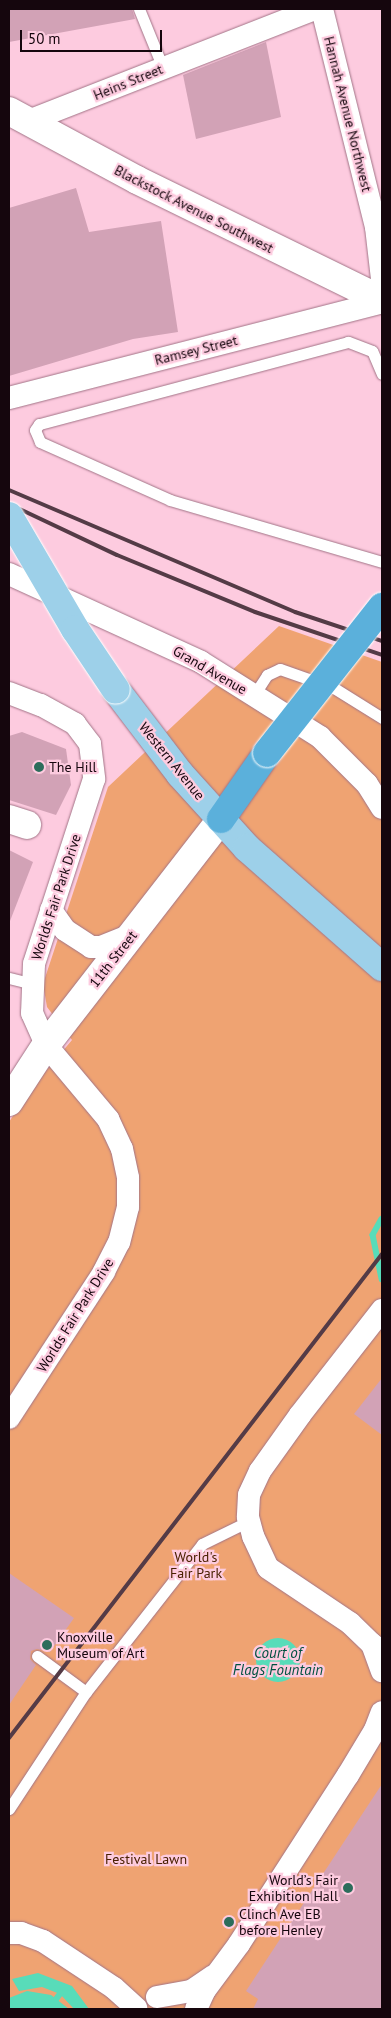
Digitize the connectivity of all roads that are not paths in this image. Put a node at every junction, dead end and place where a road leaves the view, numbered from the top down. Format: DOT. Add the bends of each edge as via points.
graph roads {
  1 [pos="139,9"];
  2 [pos="315,9"];
  3 [pos="322,9"];
  4 [pos="163,68"];
  5 [pos="17,117"];
  6 [pos="379,233"];
  7 [pos="382,279"];
  8 [pos="382,301"];
  9 [pos="380,362"];
  10 [pos="382,374"];
  11 [pos="9,398"];
  12 [pos="9,516"];
  13 [pos="382,562"];
  14 [pos="9,574"];
  15 [pos="382,607"];
  16 [pos="9,693"];
  17 [pos="254,695"];
  18 [pos="382,718"];
  19 [pos="382,808"];
  20 [pos="221,819"];
  21 [pos="51,910"];
  22 [pos="133,934"];
  23 [pos="382,967"];
  24 [pos="9,978"];
  25 [pos="33,984"];
  26 [pos="46,1045"];
  27 [pos="9,1102"];
  28 [pos="382,1310"];
  29 [pos="9,1418"];
  30 [pos="248,1521"];
  31 [pos="37,1656"];
  32 [pos="382,1671"];
  33 [pos="86,1692"];
  34 [pos="382,1712"];
  35 [pos="9,1808"];
  36 [pos="9,1933"];
  37 [pos="217,1973"];
  38 [pos="157,1997"];
  39 [pos="136,2009"];
  40 [pos="184,2009"];
  41 [pos="196,2009"];
  1 -- 4 [label="lane"];
  2 -- 4 [label="street, Heins Street"];
  3 -- 6 [label="street, Hannah Avenue Northwest"];
  4 -- 5 [label="street, Heins Street"];
  5 -- 8 [label="street, Blackstock Avenue Southwest" via="298,262"];
  6 -- 7 [label="street, Hannah Avenue Northwest"];
  8 -- 11 [label="street, Ramsey Street"];
  9 -- 10 [label="lane"];
  9 -- 13 [label="lane" via="365,345 348,342 39,424 35,430 40,442 170,500"];
  12 -- 20 [label="main road, Western Avenue, bridge" via="75,630 116,690 180,774"];
  14 -- 17 [label="street, Grand Avenue" via="201,662"];
  15 -- 20 [label="highway, bridge" via="267,753"];
  16 -- 21 [label="street, Worlds Fair Park Drive" via="41,705 75,724 90,744 94,779"];
  17 -- 18 [label="lane" via="267,675 280,669 334,688"];
  17 -- 19 [label="street, Grand Avenue" via="320,737 366,784"];
  20 -- 22 [label="street, 11th Street"];
  20 -- 23 [label="main road, Western Avenue" via="247,848"];
  21 -- 22 [label="street" via="65,930 91,947 101,947"];
  21 -- 25 [label="street, Worlds Fair Park Drive" via="34,964"];
  22 -- 26 [label="street, 11th Street"];
  24 -- 25 [label="lane"];
  25 -- 26 [label="street, Worlds Fair Park Drive" via="32,1013"];
  26 -- 27 [label="street, 11th Street"];
  26 -- 29 [label="street, Worlds Fair Park Drive" via="108,1120 122,1149 128,1178 128,1207 119,1242 104,1272"];
  28 -- 30 [label="street" via="260,1471 249,1494"];
  30 -- 32 [label="street" via="268,1568 350,1624 372,1644"];
  30 -- 33 [label="lane" via="202,1544"];
  31 -- 33 [label="lane"];
  33 -- 35 [label="lane"];
  34 -- 37 [label="street" via="375,1730 343,1783"];
  36 -- 39 [label="street" via="21,1933 43,1941 114,1988"];
  37 -- 38 [label="street" via="191,1990"];
  37 -- 41 [label="street"];
  38 -- 39 [label="street"];
  38 -- 40 [label="street" via="172,2000"];
}
